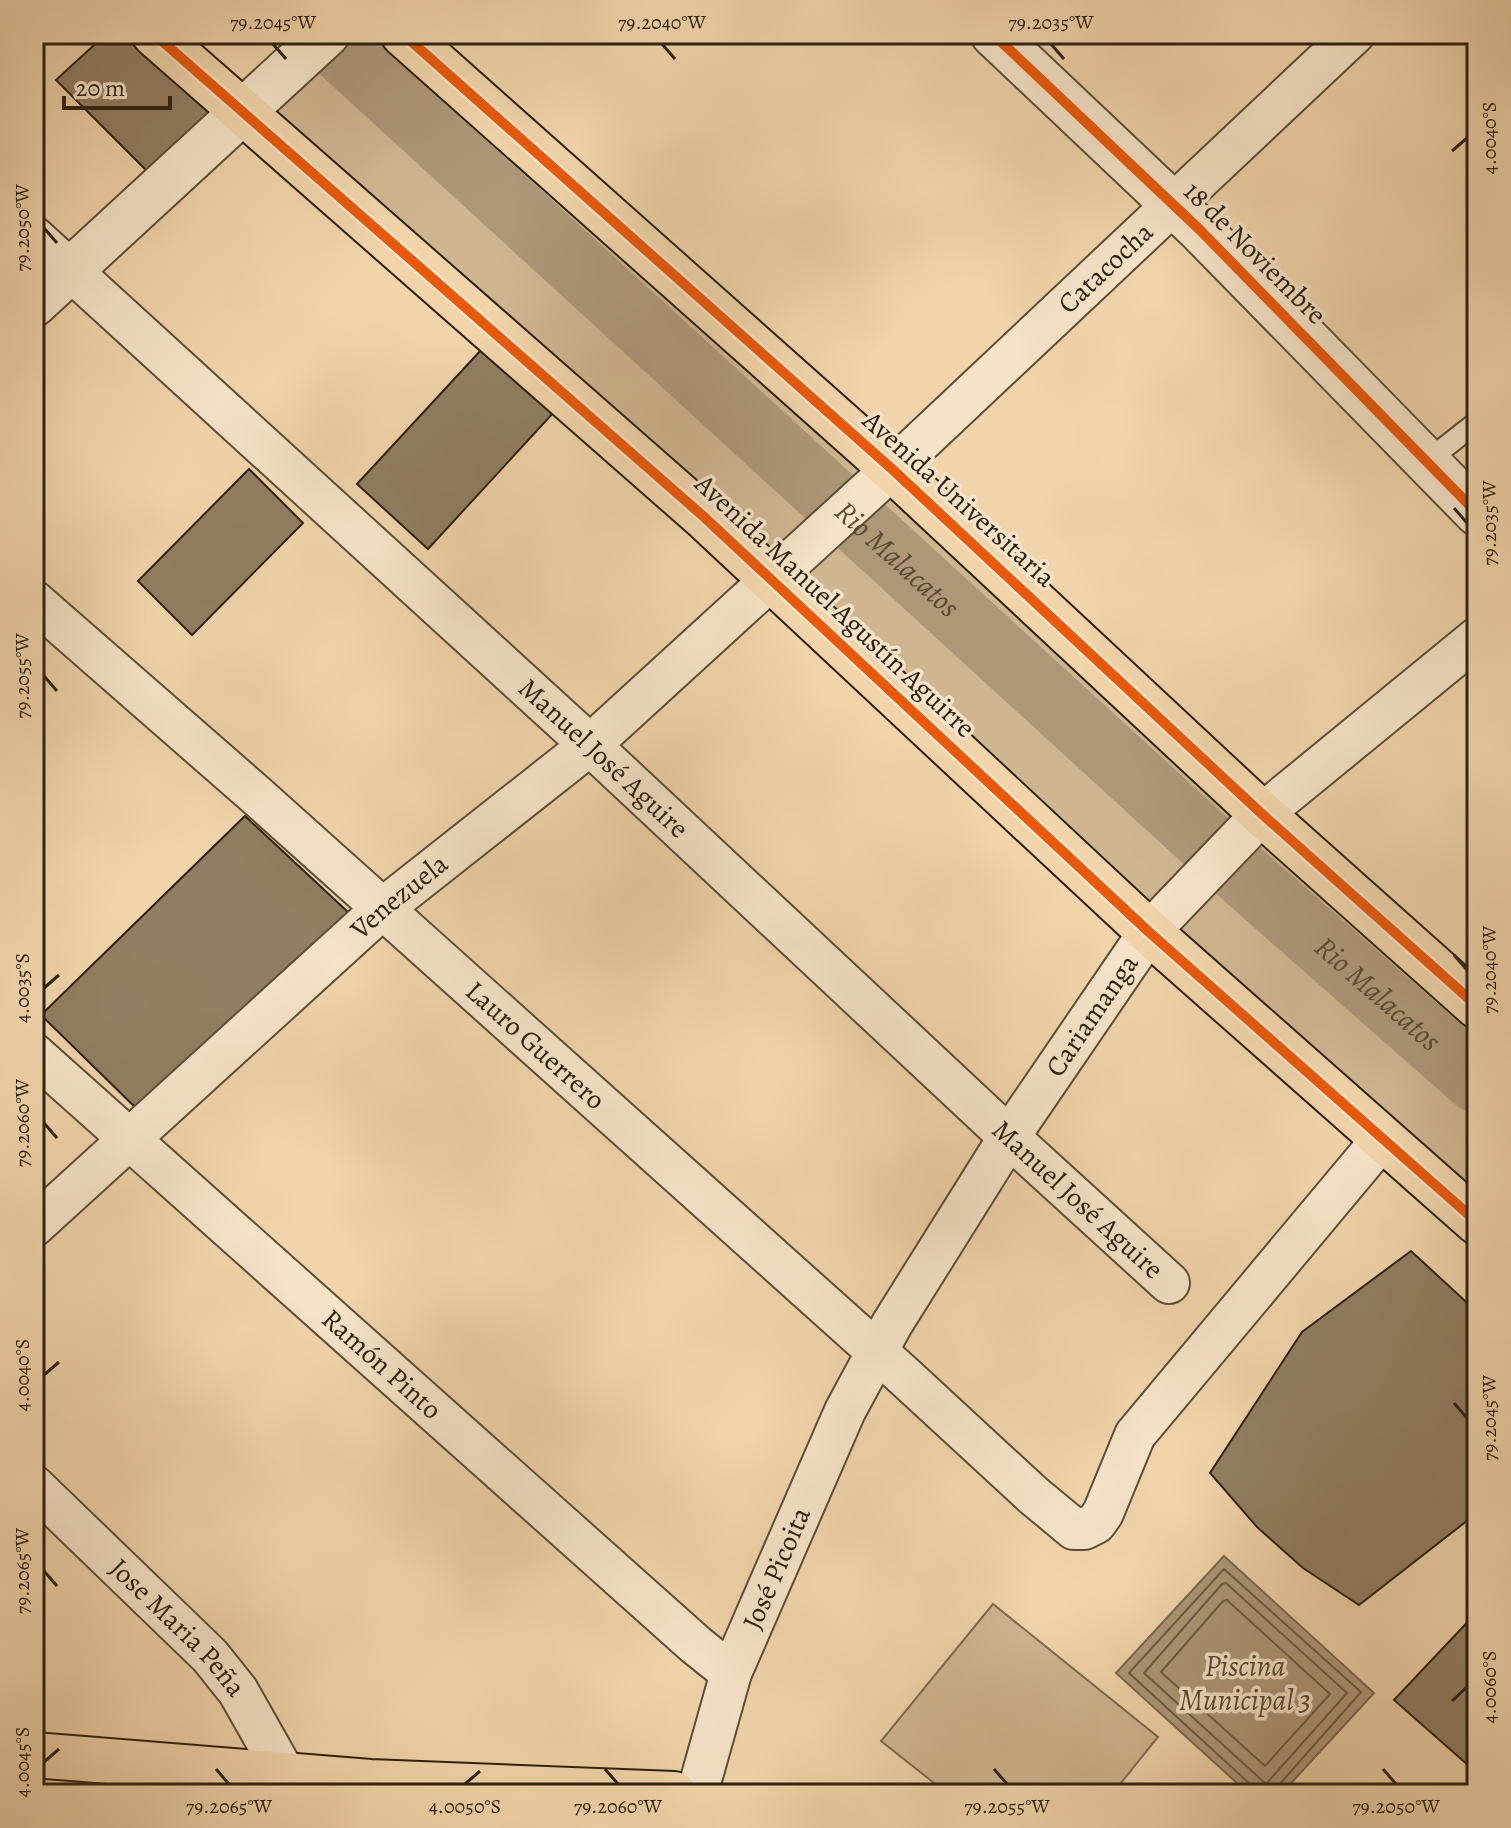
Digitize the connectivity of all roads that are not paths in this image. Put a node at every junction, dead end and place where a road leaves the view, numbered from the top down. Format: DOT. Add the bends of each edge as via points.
graph roads {
  1 [pos="154,34"];
  2 [pos="327,34"];
  3 [pos="403,34"];
  4 [pos="993,34"];
  5 [pos="1354,34"];
  6 [pos="256,99"];
  7 [pos="1172,203"];
  8 [pos="34,237"];
  9 [pos="71,271"];
  10 [pos="34,304"];
  11 [pos="1477,422"];
  12 [pos="1426,462"];
  13 [pos="878,482"];
  14 [pos="1477,513"];
  15 [pos="782,569"];
  16 [pos="34,601"];
  17 [pos="1477,638"];
  18 [pos="590,745"];
  19 [pos="1251,826"];
  20 [pos="382,909"];
  21 [pos="1158,922"];
  22 [pos="1477,1006"];
  23 [pos="34,1054"];
  24 [pos="1009,1137"];
  25 [pos="1383,1138"];
  26 [pos="130,1140"];
  27 [pos="1477,1222"];
  28 [pos="34,1226"];
  29 [pos="1169,1283"];
  30 [pos="879,1353"];
  31 [pos="34,1486"];
  32 [pos="731,1673"];
  33 [pos="34,1755"];
  34 [pos="287,1785"];
  35 [pos="674,1794"];
  36 [pos="697,1794"];
  1 -- 6 [label="main road, Avenida Manuel Agustín Aguirre"];
  2 -- 6 [label="street"];
  3 -- 13 [label="main road, Avenida Universitaria"];
  4 -- 7 [label="street, 18 de Noviembre"];
  5 -- 7 [label="street, Catacocha"];
  6 -- 9 [label="street"];
  6 -- 15 [label="main road, Avenida Manuel Agustín Aguirre"];
  7 -- 12 [label="street, 18 de Noviembre"];
  7 -- 13 [label="street, Catacocha"];
  8 -- 9 [label="street, Manuel José Aguire"];
  9 -- 10 [label="street"];
  9 -- 18 [label="street, Manuel José Aguire"];
  11 -- 12 [label="lane"];
  12 -- 14 [label="street, 18 de Noviembre"];
  13 -- 15 [label="street, Catacocha"];
  13 -- 19 [label="main road, Avenida Universitaria"];
  15 -- 18 [label="street, Venezuela"];
  15 -- 21 [label="main road, Avenida Manuel Agustín Aguirre"];
  16 -- 20 [label="street, Lauro Guerrero"];
  17 -- 19 [label="street, Cariamanga"];
  18 -- 20 [label="street, Venezuela"];
  18 -- 24 [label="street, Manuel José Aguire"];
  19 -- 21 [label="street, Cariamanga"];
  19 -- 22 [label="main road, Avenida Universitaria"];
  20 -- 26 [label="street, Venezuela"];
  20 -- 30 [label="street, Lauro Guerrero"];
  21 -- 24 [label="street, Cariamanga"];
  21 -- 25 [label="main road, Avenida Manuel Agustín Aguirre"];
  23 -- 26 [label="street, Ramón Pinto"];
  24 -- 29 [label="street, Manuel José Aguire"];
  24 -- 30 [label="street, Cariamanga"];
  25 -- 27 [label="main road, Avenida Manuel Agustín Aguirre"];
  25 -- 30 [label="street, Lauro Guerrero" via="1135,1435 1103,1513 1084,1529 1074,1529 1033,1495"];
  26 -- 28 [label="street, Venezuela"];
  26 -- 32 [label="street, Ramón Pinto"];
  30 -- 32 [label="street, José Picoita" via="845,1411"];
  31 -- 34 [label="street, Jose Maria Peña" via="210,1656 238,1691"];
  32 -- 36 [label="street, José Picoita"];
  33 -- 34 [label="main road"];
  34 -- 35 [label="main road" via="370,1782"];
}
